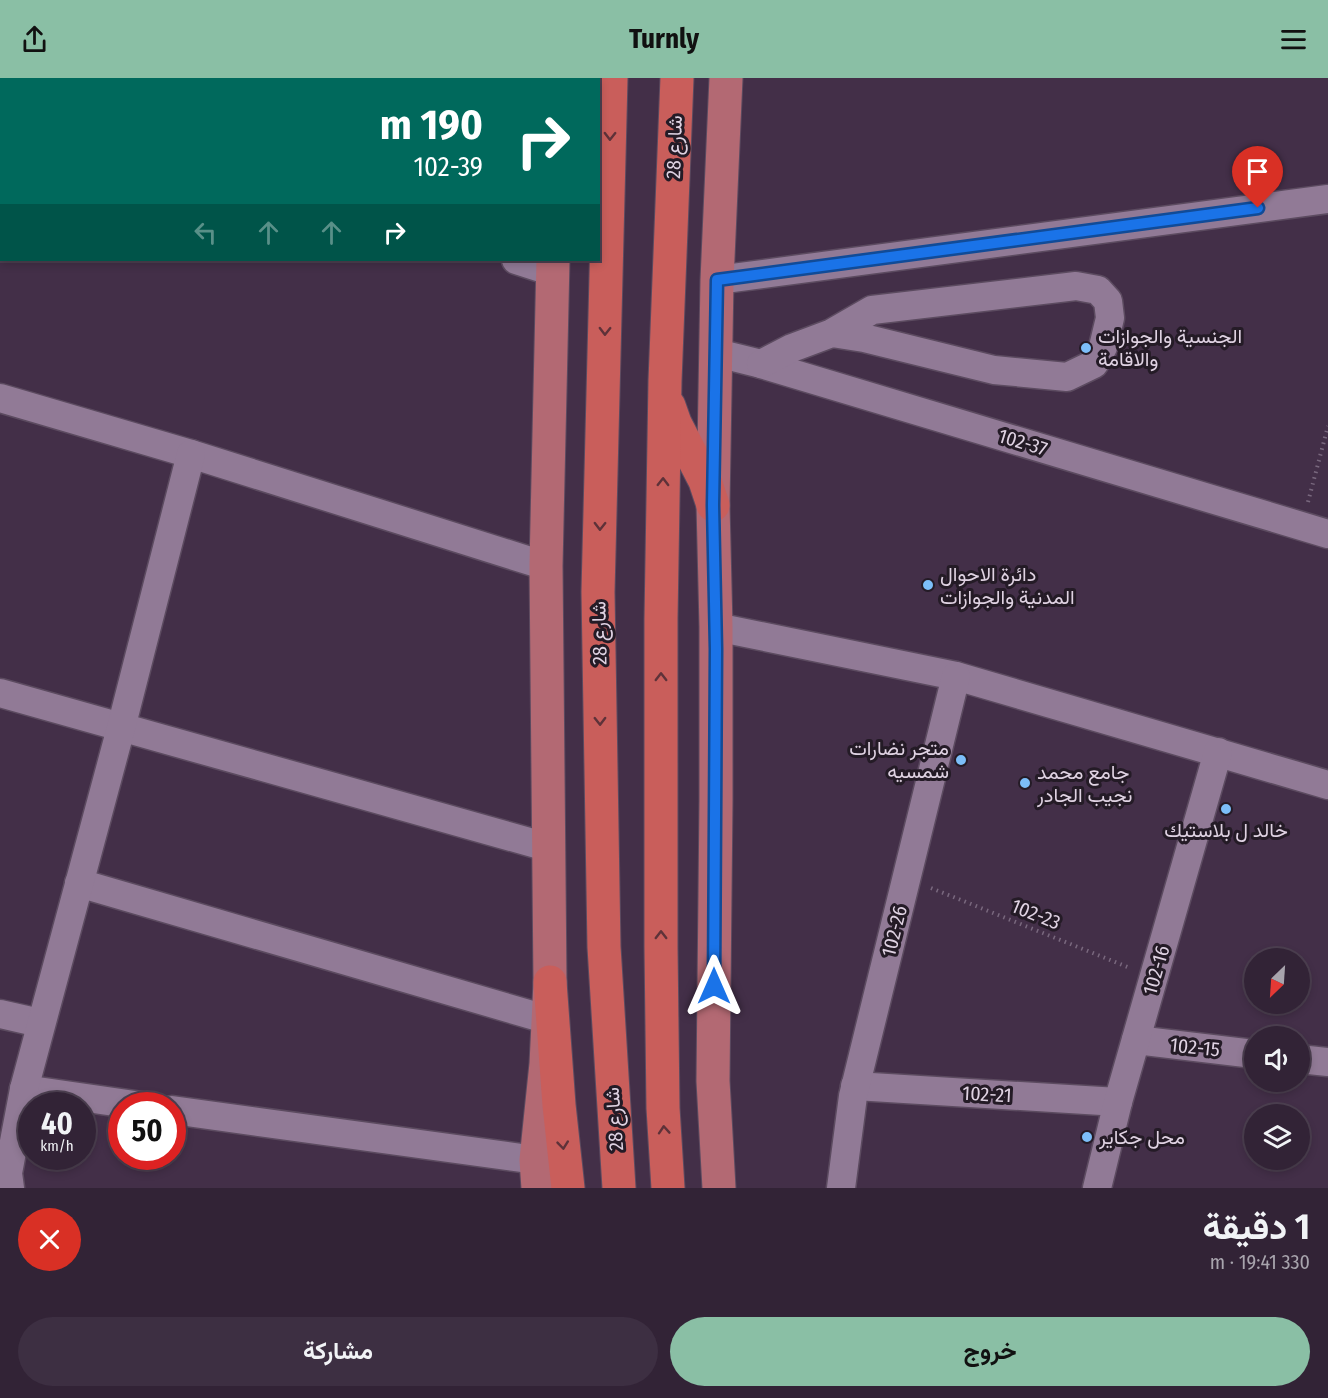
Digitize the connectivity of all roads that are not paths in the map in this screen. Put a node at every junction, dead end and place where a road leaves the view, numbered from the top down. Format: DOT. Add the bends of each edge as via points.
graph roads {
  1 [pos="611,78"];
  2 [pos="677,78"];
  3 [pos="726,78"];
  4 [pos="1328,199"];
  5 [pos="522,261"];
  6 [pos="553,266"];
  7 [pos="717,280"];
  8 [pos="832,333"];
  9 [pos="717,352"];
  10 [pos="761,364"];
  11 [pos="665,381"];
  12 [pos="0,398"];
  13 [pos="191,454"];
  14 [pos="713,505"];
  15 [pos="1315,530"];
  16 [pos="546,566"];
  17 [pos="716,627"];
  18 [pos="956,676"];
  19 [pos="0,693"];
  20 [pos="121,728"];
  21 [pos="1218,752"];
  22 [pos="1328,785"];
  23 [pos="548,847"];
  24 [pos="79,884"];
  25 [pos="550,982"];
  26 [pos="0,1014"];
  27 [pos="549,1020"];
  28 [pos="40,1023"];
  29 [pos="1136,1040"];
  30 [pos="1244,1053"];
  31 [pos="1310,1060"];
  32 [pos="1328,1062"];
  33 [pos="855,1086"];
  34 [pos="24,1089"];
  35 [pos="108,1101"];
  36 [pos="1118,1102"];
  37 [pos="186,1112"];
  38 [pos="537,1174"];
  39 [pos="6,1178"];
  40 [pos="568,1188"];
  41 [pos="618,1188"];
  42 [pos="668,1188"];
  43 [pos="718,1188"];
  44 [pos="841,1188"];
  45 [pos="1097,1188"];
  1 -- 41 [label="highway, شارع 28, one-way" via="598,591 604,948"];
  2 -- 11 [label="highway, شارع 28"];
  3 -- 7 [label="main road"];
  4 -- 7 [label="street"];
  5 -- 6 [label="street"];
  6 -- 16 [label="main road"];
  7 -- 9 [label="main road"];
  8 -- 8 [label="street" via="994,370 1066,377 1094,364 1110,318 1108,301 1098,290 1076,286 872,310"];
  8 -- 10 [label="street"];
  9 -- 10 [label="street, 102-37"];
  9 -- 14 [label="main road"];
  10 -- 15 [label="street, 102-37"];
  11 -- 14 [label="highway" via="675,423 705,480"];
  42 -- 11 [label="highway, شارع 28, one-way" via="661,947"];
  12 -- 13 [label="street"];
  13 -- 16 [label="street"];
  13 -- 20 [label="street"];
  14 -- 17 [label="main road"];
  16 -- 23 [label="main road"];
  17 -- 18 [label="street"];
  17 -- 43 [label="main road" via="713,1082"];
  18 -- 21 [label="street"];
  18 -- 33 [label="street, 102-26"];
  19 -- 20 [label="street"];
  20 -- 23 [label="street"];
  20 -- 24 [label="street"];
  21 -- 22 [label="street"];
  21 -- 29 [label="street, 102-16"];
  23 -- 25 [label="main road"];
  24 -- 27 [label="street"];
  24 -- 28 [label="street"];
  25 -- 27 [label="main road"];
  25 -- 40 [label="highway, one-way"];
  26 -- 28 [label="street"];
  27 -- 38 [label="main road"];
  28 -- 34 [label="street"];
  29 -- 30 [label="street, 102-15"];
  29 -- 36 [label="street, 102-16"];
  31 -- 32 [label="street"];
  33 -- 36 [label="street, 102-21"];
  33 -- 44 [label="street, 102-26"];
  34 -- 35 [label="street"];
  34 -- 39 [label="street"];
  36 -- 45 [label="street, 102-16"];
  37 -- 38 [label="street"];
}
